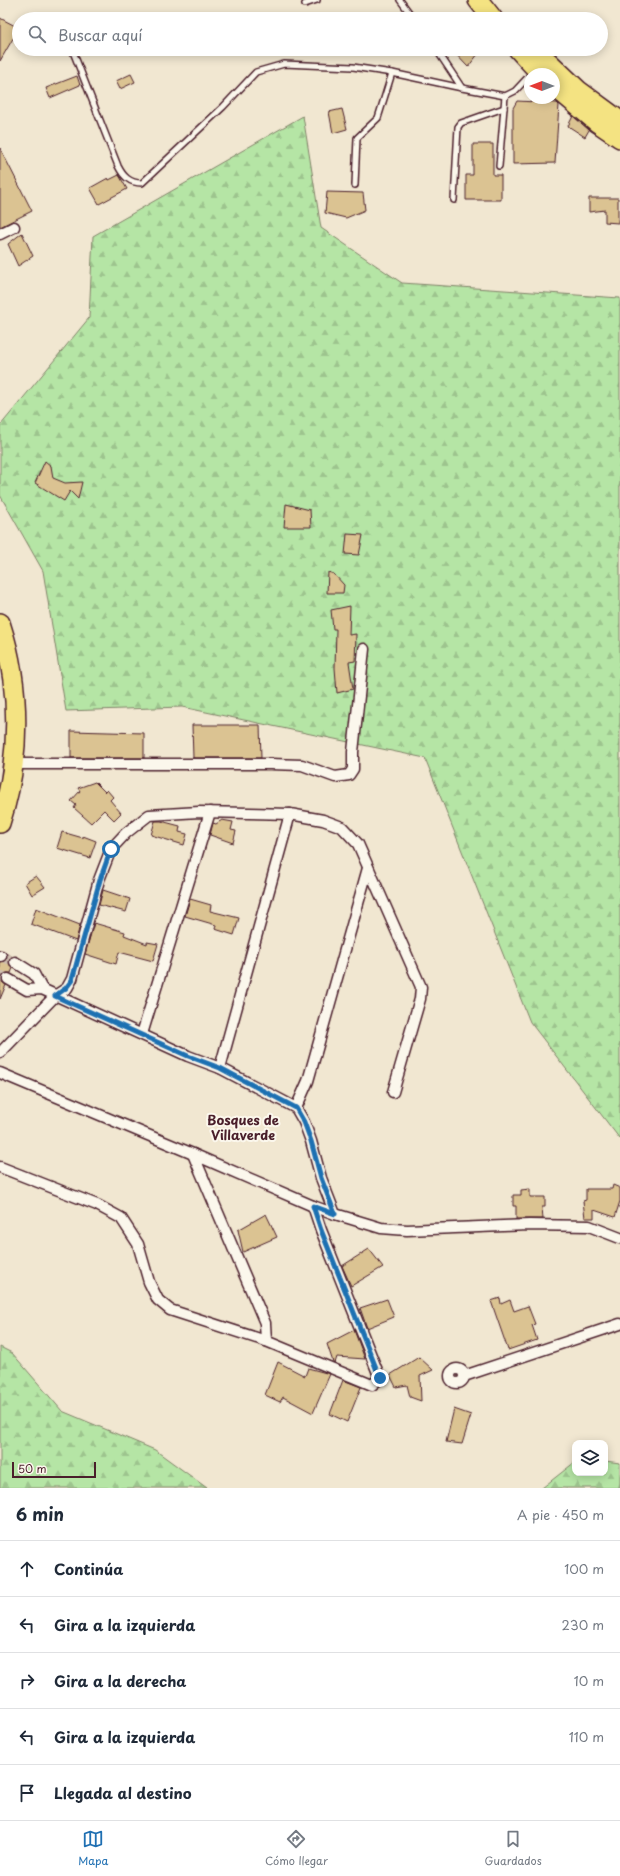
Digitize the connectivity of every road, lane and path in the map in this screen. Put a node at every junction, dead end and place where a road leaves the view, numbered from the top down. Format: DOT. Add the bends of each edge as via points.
graph roads {
  1 [pos="317,0"];
  2 [pos="400,0"];
  3 [pos="478,0"];
  4 [pos="494,0"];
  5 [pos="305,4"];
  6 [pos="409,12"];
  7 [pos="487,12"];
  8 [pos="503,12"];
  9 [pos="75,56"];
  10 [pos="441,56"];
  11 [pos="523,56"];
  12 [pos="542,56"];
  13 [pos="531,68"];
  14 [pos="392,73"];
  15 [pos="524,82"];
  16 [pos="462,88"];
  17 [pos="560,91"];
  18 [pos="505,96"];
  19 [pos="504,108"];
  20 [pos="620,121"];
  21 [pos="620,138"];
  22 [pos="499,166"];
  23 [pos="355,185"];
  24 [pos="454,200"];
  25 [pos="14,227"];
  26 [pos="0,234"];
  27 [pos="0,623"];
  28 [pos="364,648"];
  29 [pos="13,764"];
  30 [pos="210,812"];
  31 [pos="290,814"];
  32 [pos="0,823"];
  33 [pos="368,868"];
  34 [pos="15,962"];
  35 [pos="8,979"];
  36 [pos="42,989"];
  37 [pos="55,996"];
  38 [pos="142,1034"];
  39 [pos="0,1053"];
  40 [pos="220,1068"];
  41 [pos="0,1073"];
  42 [pos="393,1092"];
  43 [pos="296,1108"];
  44 [pos="193,1154"];
  45 [pos="0,1167"];
  46 [pos="313,1206"];
  47 [pos="335,1214"];
  48 [pos="620,1238"];
  49 [pos="620,1324"];
  50 [pos="266,1341"];
  51 [pos="464,1376"];
  1 -- 5 [label="lane"];
  2 -- 6 [label="lane"];
  3 -- 7 [label="highway"];
  4 -- 8 [label="highway"];
  9 -- 14 [label="lane" via="121,173 134,183 142,183 223,107 256,72 284,64 302,64 353,67"];
  10 -- 16 [label="lane"];
  11 -- 13 [label="highway"];
  12 -- 20 [label="highway" via="579,91"];
  14 -- 16 [label="lane"];
  14 -- 23 [label="lane" via="378,118 357,138"];
  15 -- 18 [label="lane"];
  16 -- 18 [label="lane"];
  17 -- 21 [label="highway"];
  18 -- 19 [label="lane"];
  19 -- 22 [label="lane"];
  19 -- 24 [label="lane" via="461,123 458,127"];
  25 -- 26 [label="street"];
  27 -- 29 [label="highway" via="16,703"];
  28 -- 29 [label="street" via="353,770 349,775 335,777 302,766 283,765"];
  29 -- 32 [label="highway" via="10,788"];
  30 -- 31 [label="street"];
  30 -- 37 [label="street" via="149,815 111,849 72,980"];
  30 -- 38 [label="street"];
  31 -- 33 [label="street" via="323,820 342,827 358,844"];
  31 -- 40 [label="street"];
  33 -- 42 [label="street" via="421,987 420,999"];
  33 -- 43 [label="street" via="308,1081"];
  34 -- 36 [label="street" via="34,974"];
  35 -- 36 [label="street" via="27,990"];
  36 -- 37 [label="street"];
  37 -- 38 [label="street"];
  37 -- 39 [label="street"];
  38 -- 40 [label="street"];
  40 -- 43 [label="street"];
  41 -- 44 [label="street"];
  43 -- 47 [label="street" via="311,1141 321,1178"];
  44 -- 46 [label="street"];
  44 -- 50 [label="street" via="265,1323"];
  45 -- 50 [label="street" via="97,1205 121,1218 138,1244 149,1282 158,1300 170,1310"];
  46 -- 47 [label="street"];
  46 -- 50 [label="street" via="380,1378 372,1385"];
  47 -- 48 [label="street" via="381,1228 407,1230 529,1225 589,1226"];
  49 -- 51 [label="street"];
}
